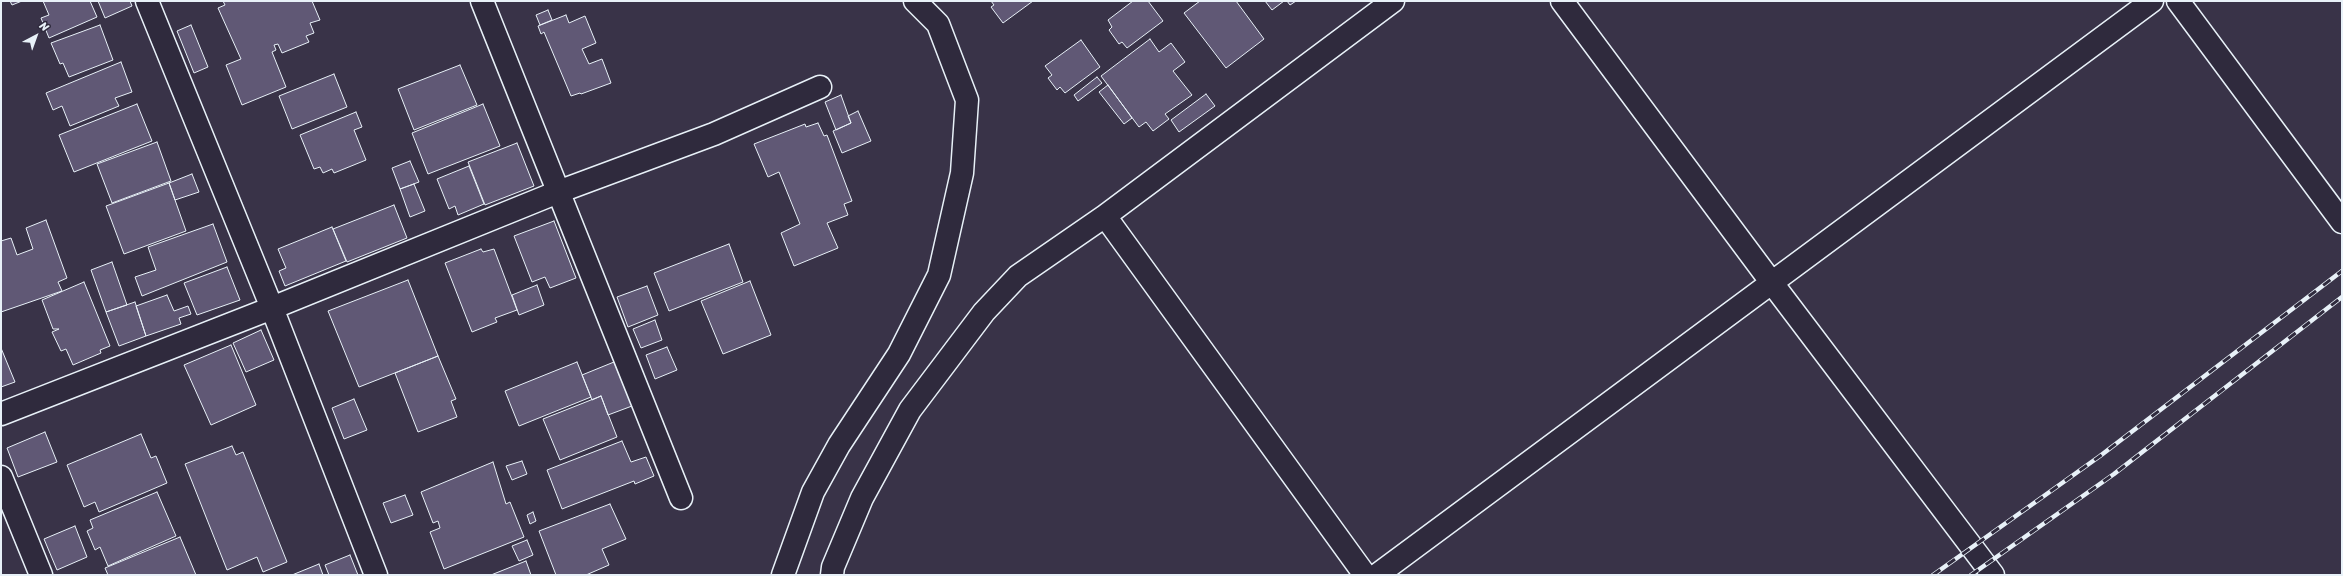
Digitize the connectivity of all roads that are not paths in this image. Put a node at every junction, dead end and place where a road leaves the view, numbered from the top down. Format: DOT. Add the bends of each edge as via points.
graph roads {
  1 [pos="147,1"];
  2 [pos="482,1"];
  3 [pos="915,1"];
  4 [pos="1393,1"];
  5 [pos="1562,1"];
  6 [pos="2152,1"];
  7 [pos="2178,1"];
  8 [pos="820,87"];
  9 [pos="558,192"];
  10 [pos="1105,216"];
  11 [pos="2342,222"];
  12 [pos="1772,283"];
  13 [pos="272,308"];
  14 [pos="1,414"];
  15 [pos="1,477"];
  16 [pos="681,498"];
  17 [pos="41,575"];
  18 [pos="376,575"];
  19 [pos="784,575"];
  20 [pos="832,575"];
  21 [pos="1366,575"];
  22 [pos="1377,575"];
  23 [pos="1993,575"];
  1 -- 13 [label="street"];
  2 -- 9 [label="street"];
  3 -- 19 [label="street" via="938,24 967,100 962,173 939,275 899,354 839,445 813,492"];
  4 -- 10 [label="street"];
  5 -- 12 [label="street"];
  6 -- 12 [label="street"];
  7 -- 11 [label="street"];
  8 -- 9 [label="street" via="714,134"];
  9 -- 13 [label="street"];
  9 -- 16 [label="street"];
  10 -- 20 [label="street" via="1018,276 984,312 910,410 862,498"];
  10 -- 21 [label="street"];
  12 -- 22 [label="street"];
  12 -- 23 [label="street"];
  13 -- 14 [label="street"];
  13 -- 18 [label="street"];
  15 -- 17 [label="street"];
}
